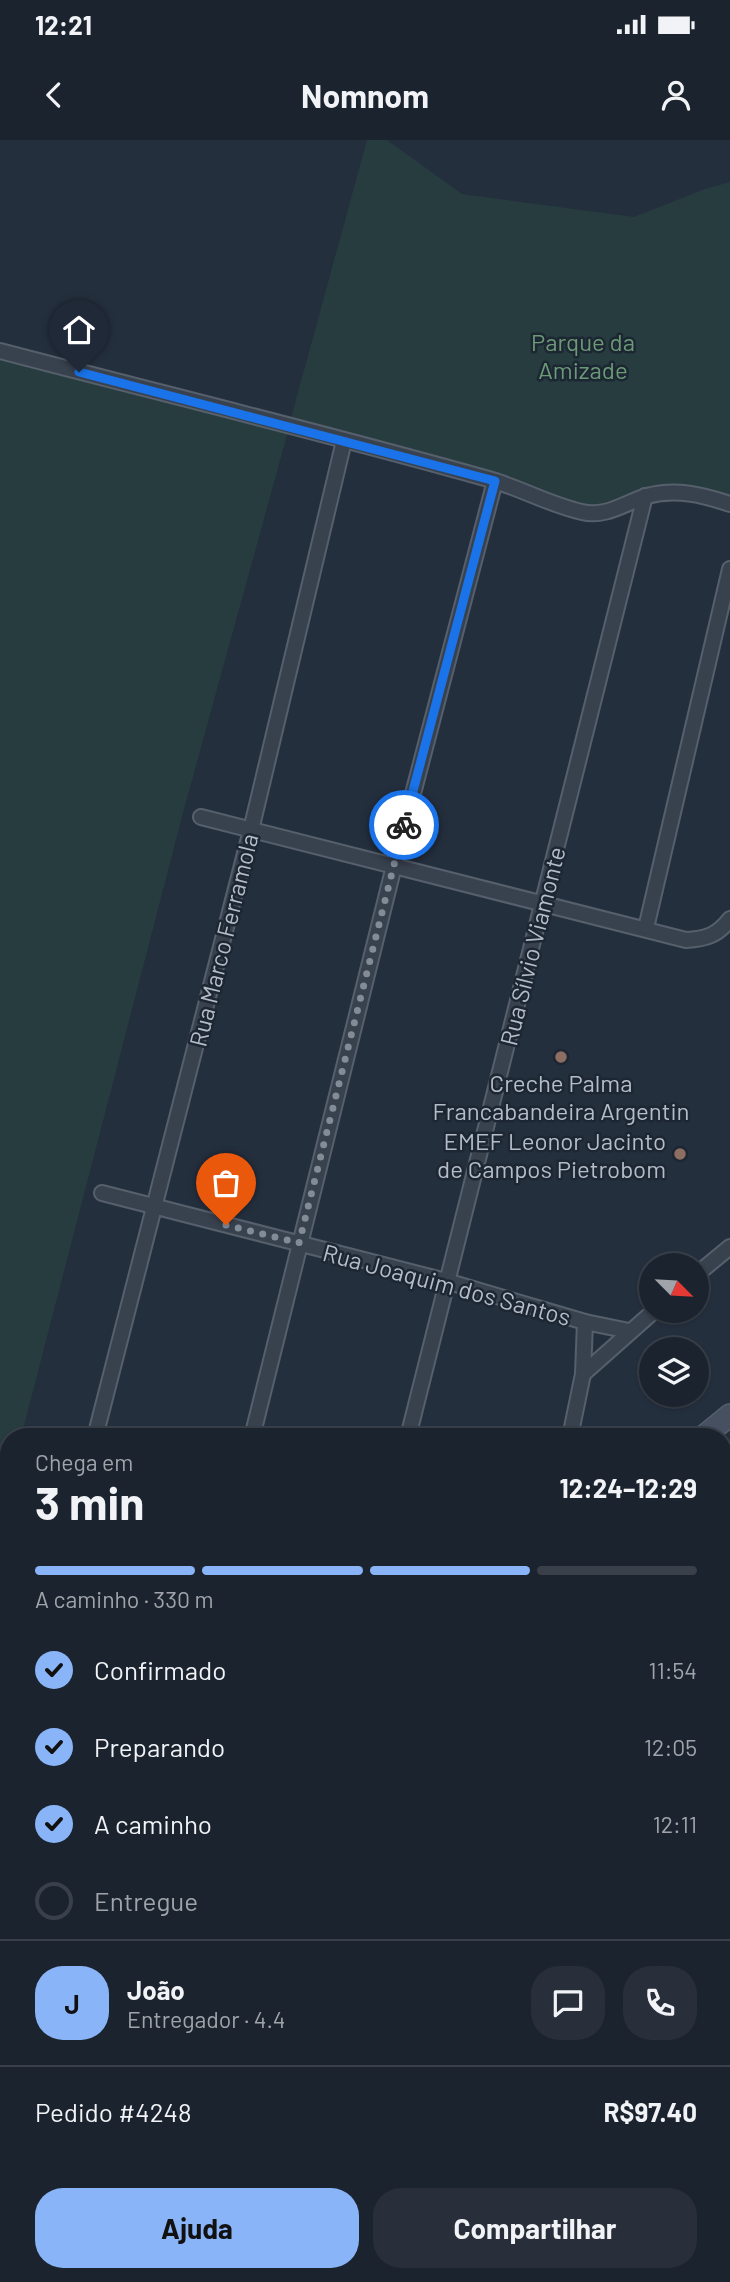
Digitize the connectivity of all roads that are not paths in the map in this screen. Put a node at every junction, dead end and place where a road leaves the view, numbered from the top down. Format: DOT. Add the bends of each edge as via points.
graph roads {
  1 [pos="0,351"];
  2 [pos="344,441"];
  3 [pos="495,481"];
  4 [pos="645,496"];
  5 [pos="730,503"];
  6 [pos="730,569"];
  7 [pos="201,817"];
  8 [pos="251,830"];
  9 [pos="394,866"];
  10 [pos="543,902"];
  11 [pos="730,919"];
  12 [pos="646,928"];
  13 [pos="102,1193"];
  14 [pos="154,1206"];
  15 [pos="299,1243"];
  16 [pos="730,1247"];
  17 [pos="709,1264"];
  18 [pos="446,1281"];
  19 [pos="585,1322"];
  20 [pos="639,1323"];
  21 [pos="629,1331"];
  22 [pos="583,1374"];
  23 [pos="730,1415"];
  24 [pos="97,1428"];
  25 [pos="254,1428"];
  26 [pos="410,1428"];
  27 [pos="572,1428"];
  28 [pos="714,1428"];
  1 -- 2 [label="street"];
  2 -- 3 [label="street"];
  2 -- 8 [label="street, Rua Marco Ferramola"];
  3 -- 4 [label="street" via="583,513 603,512"];
  3 -- 9 [label="street"];
  4 -- 5 [label="street" via="670,492"];
  4 -- 10 [label="street, Rua Sílvio Viamonte"];
  6 -- 12 [label="street"];
  7 -- 8 [label="street"];
  8 -- 9 [label="street"];
  8 -- 14 [label="street, Rua Marco Ferramola"];
  9 -- 10 [label="street"];
  9 -- 15 [label="street"];
  10 -- 12 [label="street"];
  10 -- 18 [label="street, Rua Sílvio Viamonte"];
  11 -- 12 [label="street" via="704,939 686,940"];
  13 -- 14 [label="street, Rua Joaquim dos Santos"];
  14 -- 15 [label="street, Rua Joaquim dos Santos"];
  14 -- 24 [label="street, Rua Marco Ferramola"];
  15 -- 18 [label="street, Rua Joaquim dos Santos"];
  15 -- 25 [label="street"];
  16 -- 17 [label="street"];
  18 -- 19 [label="street, Rua Joaquim dos Santos"];
  18 -- 26 [label="street, Rua Sílvio Viamonte"];
  19 -- 21 [label="street, Rua Joaquim dos Santos"];
  19 -- 22 [label="street"];
  20 -- 21 [label="street"];
  21 -- 22 [label="street"];
  22 -- 27 [label="street"];
  23 -- 28 [label="street"];
}
